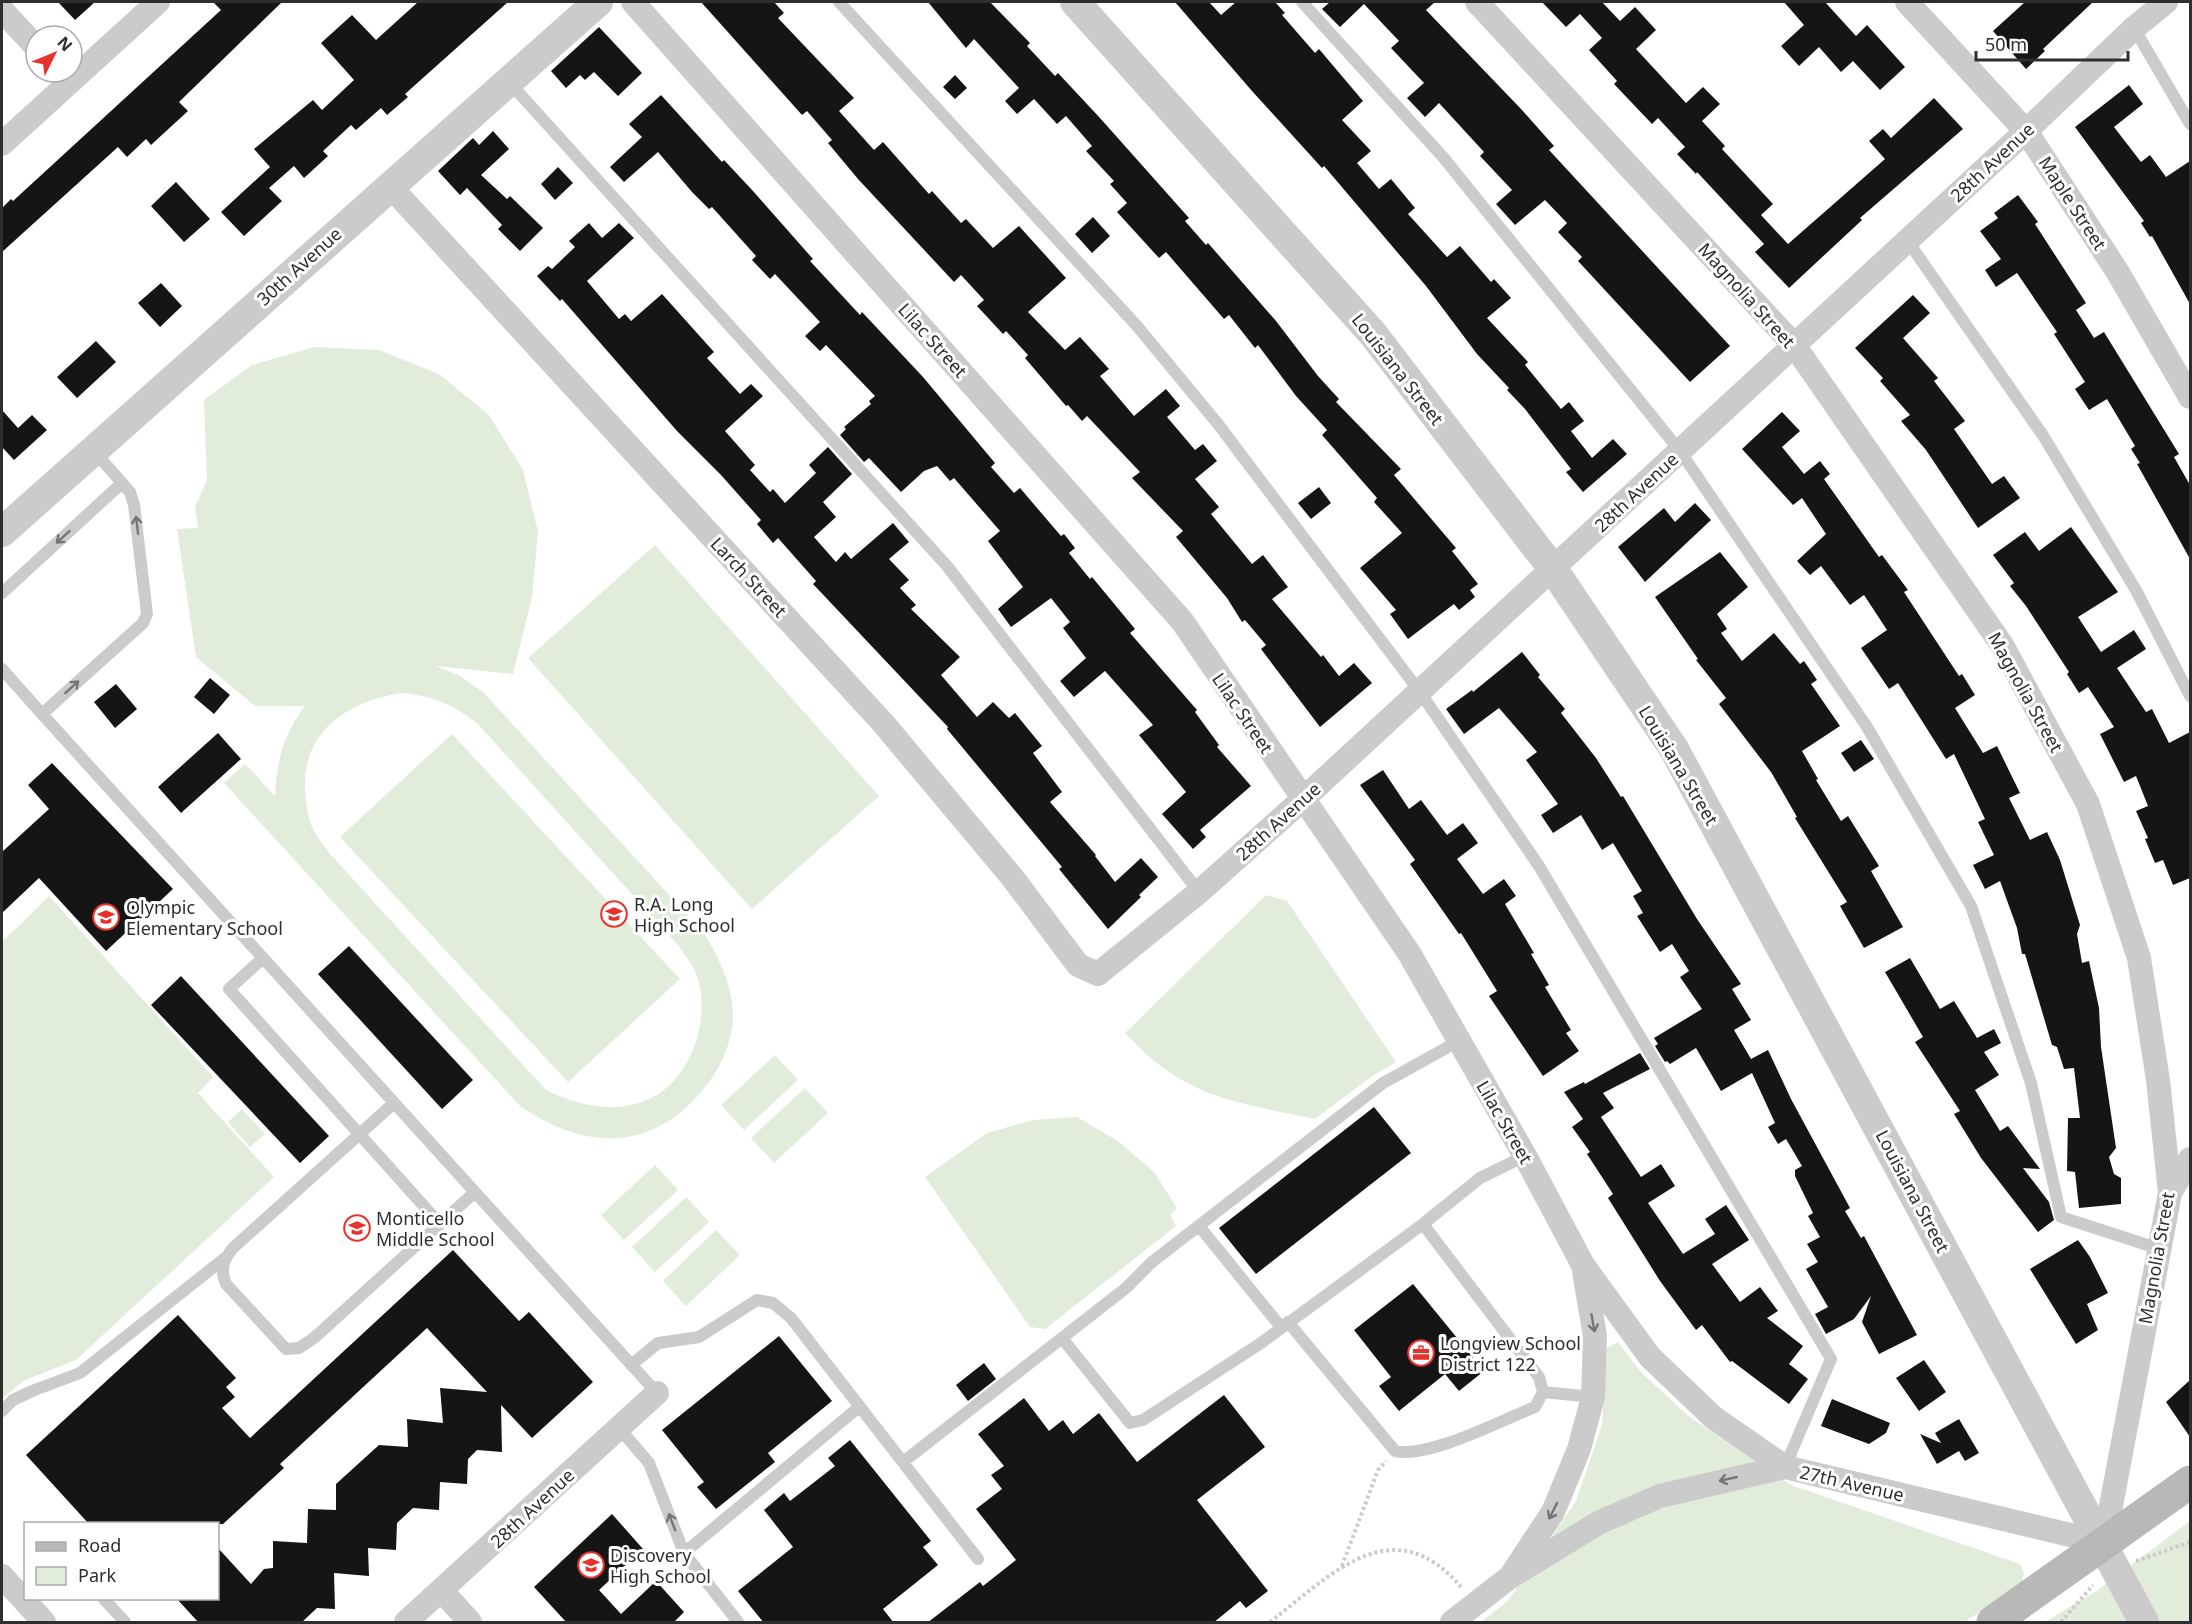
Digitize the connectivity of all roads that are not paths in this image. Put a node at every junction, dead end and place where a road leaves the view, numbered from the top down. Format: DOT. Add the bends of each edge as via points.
graph roads {
  1 [pos="158,2"];
  2 [pos="598,2"];
  3 [pos="633,2"];
  4 [pos="839,2"];
  5 [pos="1075,2"];
  6 [pos="1302,2"];
  7 [pos="1477,2"];
  8 [pos="1906,2"];
  9 [pos="2166,2"];
  10 [pos="2,10"];
  11 [pos="2134,28"];
  12 [pos="24,34"];
  13 [pos="84,60"];
  14 [pos="508,81"];
  15 [pos="57,84"];
  16 [pos="2190,124"];
  17 [pos="2026,131"];
  18 [pos="2,144"];
  19 [pos="390,186"];
  20 [pos="1907,240"];
  21 [pos="1794,345"];
  22 [pos="2190,397"];
  23 [pos="93,450"];
  24 [pos="1680,451"];
  25 [pos="122,483"];
  26 [pos="2,532"];
  27 [pos="1553,569"];
  28 [pos="2,593"];
  29 [pos="2,669"];
  30 [pos="1420,692"];
  31 [pos="2190,696"];
  32 [pos="42,714"];
  33 [pos="1302,800"];
  34 [pos="1199,892"];
  35 [pos="263,958"];
  36 [pos="1098,974"];
  37 [pos="1459,1041"];
  38 [pos="394,1102"];
  39 [pos="358,1134"];
  40 [pos="1525,1156"];
  41 [pos="2190,1159"];
  42 [pos="475,1192"];
  43 [pos="2170,1193"];
  44 [pos="440,1224"];
  45 [pos="1423,1224"];
  46 [pos="1198,1226"];
  47 [pos="2160,1249"];
  48 [pos="225,1258"];
  49 [pos="1583,1266"];
  50 [pos="1284,1325"];
  51 [pos="1062,1338"];
  52 [pos="631,1365"];
  53 [pos="1544,1392"];
  54 [pos="657,1393"];
  55 [pos="1593,1397"];
  56 [pos="859,1407"];
  57 [pos="2,1411"];
  58 [pos="619,1428"];
  59 [pos="903,1462"];
  60 [pos="1785,1467"];
  61 [pos="2190,1482"];
  62 [pos="2104,1543"];
  63 [pos="684,1553"];
  64 [pos="978,1559"];
  65 [pos="2,1576"];
  66 [pos="1510,1577"];
  67 [pos="442,1591"];
  68 [pos="24,1596"];
  69 [pos="104,1600"];
  70 [pos="125,1623"];
  71 [pos="406,1623"];
  72 [pos="470,1623"];
  73 [pos="738,1623"];
  74 [pos="1452,1623"];
  75 [pos="1993,1623"];
  76 [pos="2145,1623"];
  1 -- 13 [label="street"];
  2 -- 14 [label="street, 30th Avenue"];
  3 -- 33 [label="street, Lilac Street" via="1182,621"];
  4 -- 30 [label="lane" via="1137,326 1218,424"];
  5 -- 27 [label="street, Louisiana Street" via="1373,334"];
  6 -- 24 [label="lane" via="1443,157"];
  7 -- 21 [label="street, Magnolia Street"];
  8 -- 17 [label="street, Maple Street"];
  9 -- 11 [label="street, 28th Avenue"];
  10 -- 12 [label="street"];
  11 -- 16 [label="lane"];
  11 -- 17 [label="street, 28th Avenue"];
  14 -- 19 [label="street, 30th Avenue"];
  14 -- 34 [label="lane" via="947,566"];
  15 -- 18 [label="street"];
  17 -- 20 [label="street, 28th Avenue"];
  17 -- 22 [label="street, Maple Street" via="2117,270"];
  19 -- 23 [label="street, 30th Avenue"];
  19 -- 36 [label="street, Larch Street" via="883,723 1012,877 1078,965"];
  20 -- 21 [label="street, 28th Avenue"];
  20 -- 31 [label="lane" via="2044,436 2137,592"];
  21 -- 24 [label="street, 28th Avenue"];
  21 -- 43 [label="street, Magnolia Street" via="2002,645 2088,804 2139,958"];
  23 -- 25 [label="lane"];
  23 -- 26 [label="street, 30th Avenue"];
  24 -- 27 [label="street, 28th Avenue"];
  24 -- 47 [label="lane" via="1867,727 1971,906 2031,1083 2061,1217"];
  25 -- 28 [label="lane, one-way"];
  32 -- 25 [label="lane, one-way" via="142,623 147,614 134,505"];
  27 -- 30 [label="street, 28th Avenue"];
  27 -- 62 [label="street, Louisiana Street" via="1674,749"];
  29 -- 32 [label="lane"];
  30 -- 33 [label="street, 28th Avenue"];
  30 -- 60 [label="lane" via="1539,866 1832,1359"];
  32 -- 35 [label="lane"];
  33 -- 34 [label="street, 28th Avenue"];
  33 -- 37 [label="street, Lilac Street" via="1409,953"];
  34 -- 36 [label="street, 28th Avenue"];
  35 -- 38 [label="lane"];
  35 -- 39 [label="lane" via="229,989"];
  37 -- 40 [label="street, Lilac Street"];
  37 -- 46 [label="lane" via="1383,1083"];
  38 -- 39 [label="lane"];
  38 -- 42 [label="lane"];
  39 -- 44 [label="lane"];
  39 -- 48 [label="lane"];
  40 -- 45 [label="lane" via="1480,1178"];
  40 -- 49 [label="street, Lilac Street"];
  41 -- 43 [label="street"];
  42 -- 44 [label="lane"];
  42 -- 52 [label="lane"];
  43 -- 47 [label="street, Magnolia Street"];
  44 -- 48 [label="lane" via="299,1348 286,1349 226,1284 222,1273"];
  45 -- 50 [label="lane"];
  45 -- 53 [label="lane" via="1530,1363"];
  46 -- 50 [label="lane"];
  46 -- 51 [label="lane"];
  47 -- 62 [label="street, Magnolia Street"];
  48 -- 57 [label="lane" via="80,1373 13,1400"];
  49 -- 55 [label="street, 27th Avenue, one-way" via="1595,1336"];
  49 -- 60 [label="street, Lilac Street" via="1650,1357 1714,1418"];
  50 -- 51 [label="lane" via="1215,1375 1183,1391 1143,1420 1130,1423"];
  50 -- 53 [label="lane" via="1395,1451 1434,1448 1535,1407"];
  51 -- 59 [label="lane"];
  52 -- 54 [label="lane"];
  52 -- 56 [label="lane" via="658,1343 699,1337 757,1300 773,1303 791,1318"];
  53 -- 55 [label="lane"];
  54 -- 58 [label="street, 28th Avenue"];
  55 -- 66 [label="street, 27th Avenue, one-way" via="1579,1449 1553,1512"];
  56 -- 59 [label="lane"];
  56 -- 63 [label="lane"];
  63 -- 58 [label="lane, one-way" via="650,1463"];
  58 -- 67 [label="street, 28th Avenue"];
  59 -- 64 [label="lane"];
  60 -- 62 [label="street, 27th Avenue"];
  60 -- 66 [label="street, 27th Avenue, one-way" via="1660,1496 1600,1522"];
  61 -- 62 [label="main road"];
  62 -- 75 [label="main road"];
  62 -- 76 [label="street, Louisiana Street"];
  63 -- 73 [label="lane"];
  65 -- 68 [label="street"];
  66 -- 74 [label="street, 27th Avenue"];
  67 -- 71 [label="street, 28th Avenue"];
  67 -- 72 [label="street"];
  69 -- 70 [label="lane"];
}
